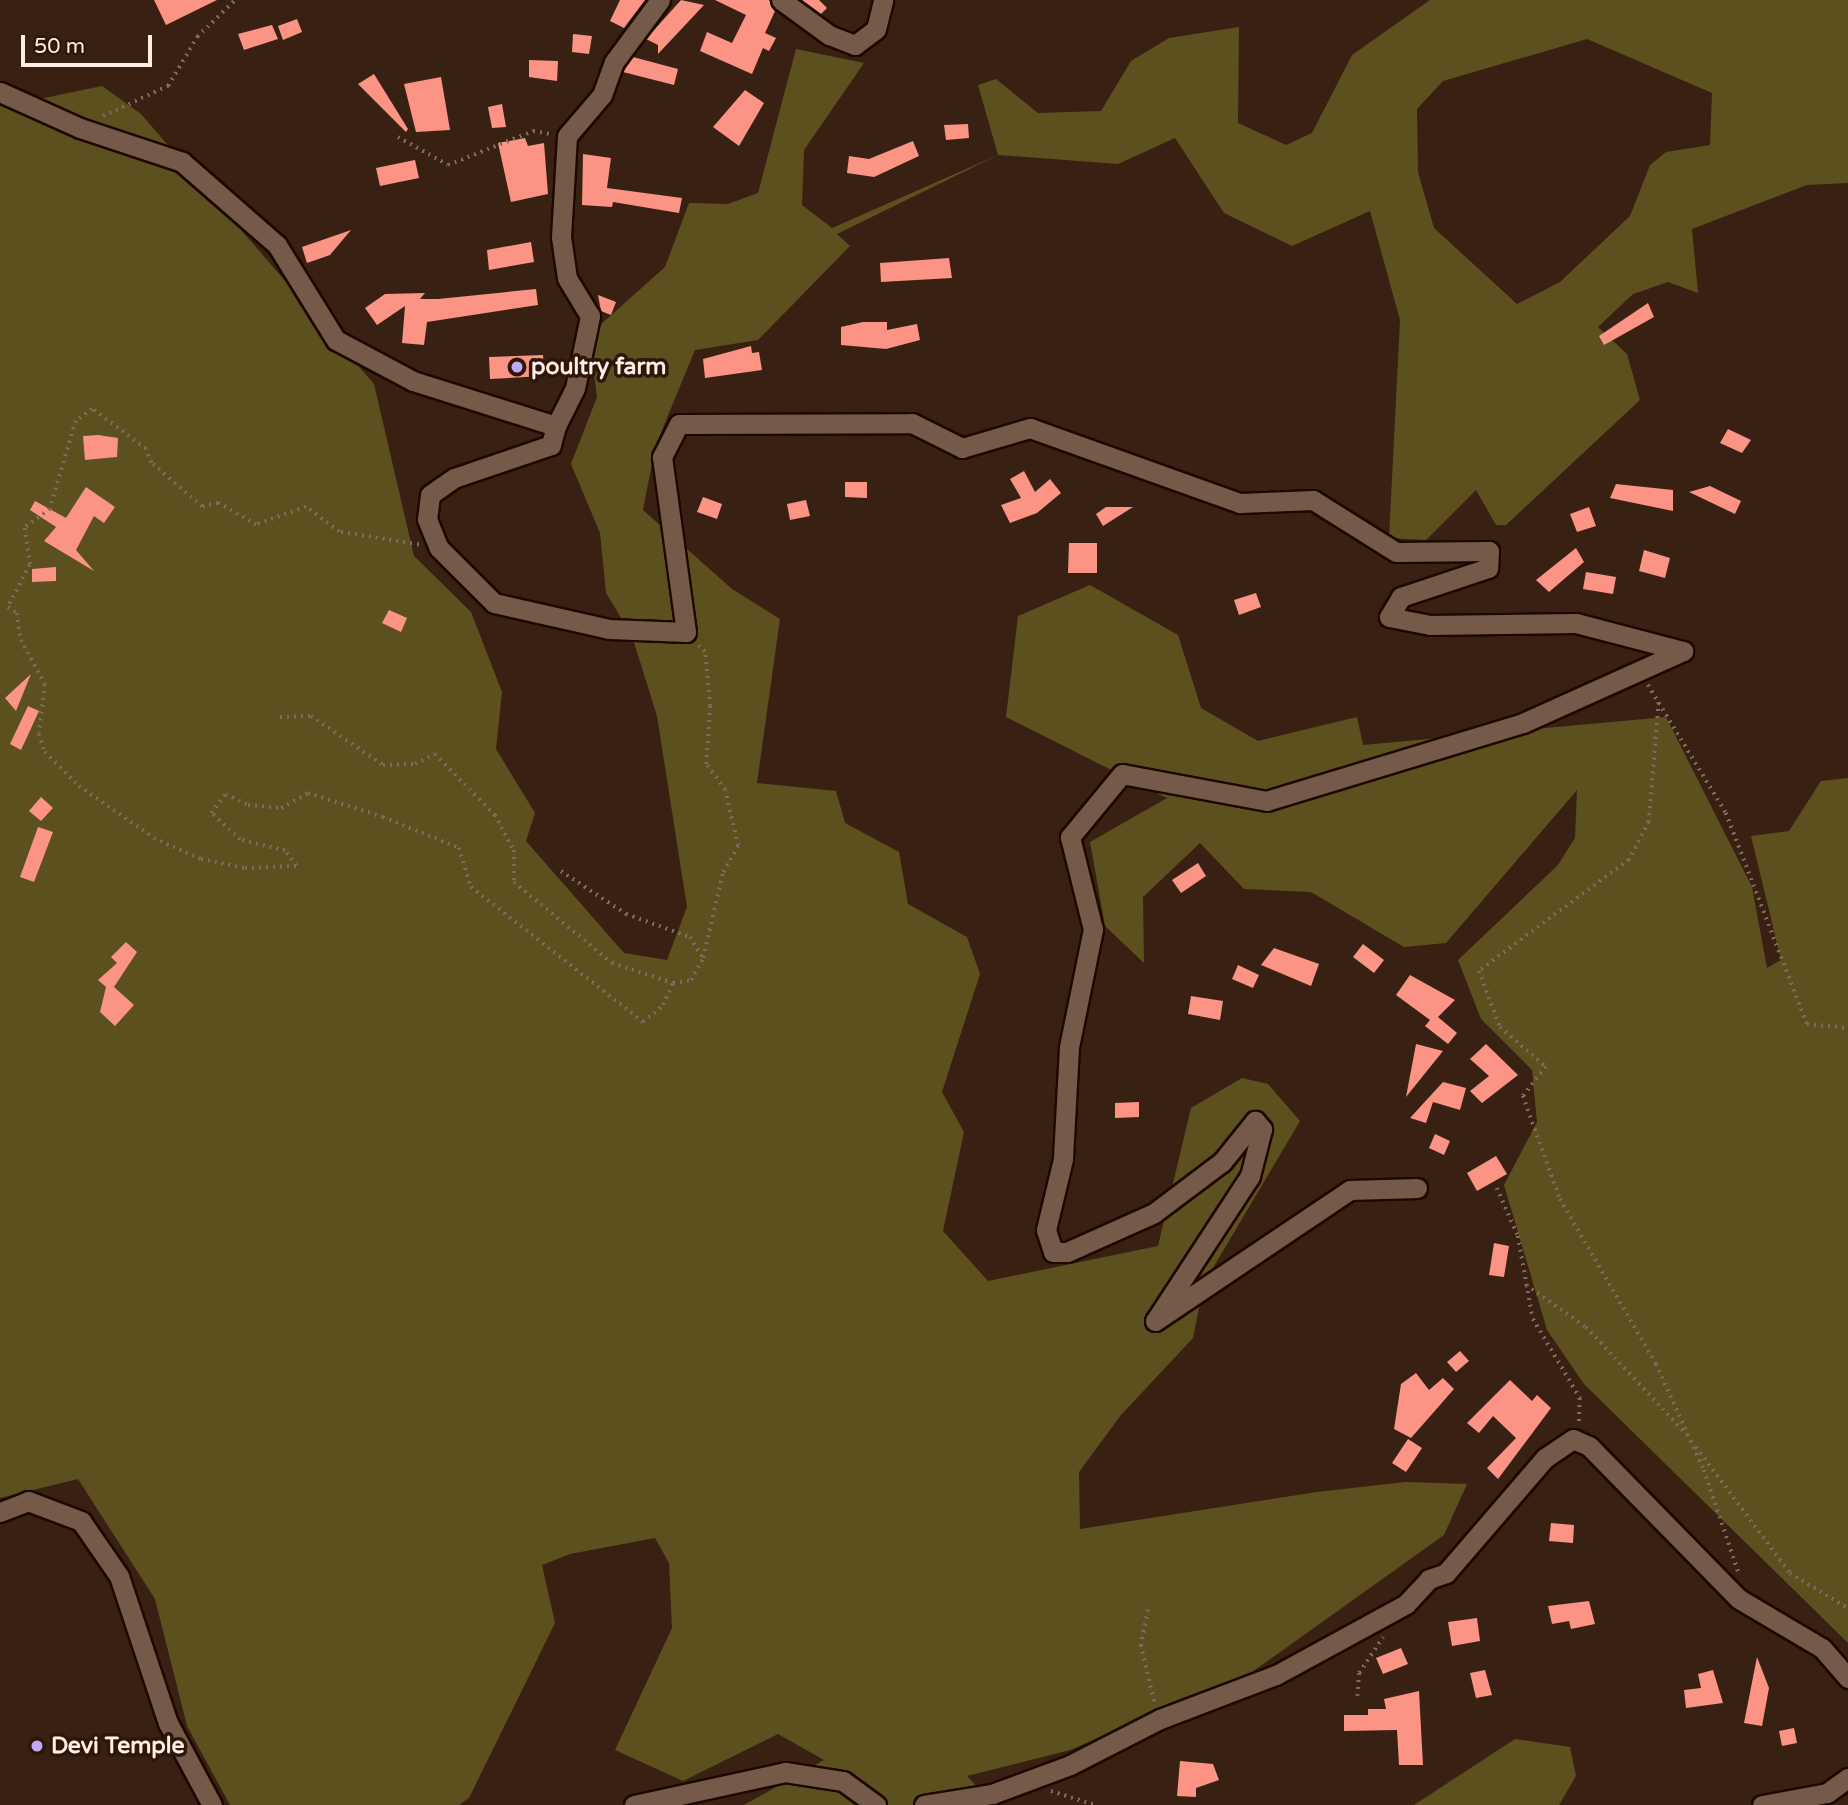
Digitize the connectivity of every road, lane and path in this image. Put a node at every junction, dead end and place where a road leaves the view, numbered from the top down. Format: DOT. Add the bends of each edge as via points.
graph roads {
  1 [pos="236,0"];
  2 [pos="660,0"];
  3 [pos="781,0"];
  4 [pos="883,0"];
  5 [pos="0,92"];
  6 [pos="80,128"];
  7 [pos="567,136"];
  8 [pos="398,138"];
  9 [pos="556,426"];
  10 [pos="439,548"];
  11 [pos="686,632"];
  12 [pos="1641,674"];
  13 [pos="1659,702"];
  14 [pos="279,717"];
  15 [pos="561,871"];
  16 [pos="703,958"];
  17 [pos="673,984"];
  18 [pos="1848,1028"];
  19 [pos="1417,1188"];
  20 [pos="1497,1188"];
  21 [pos="1526,1285"];
  22 [pos="1689,1438"];
  23 [pos="1578,1439"];
  24 [pos="0,1512"];
  25 [pos="1848,1608"];
  26 [pos="1752,1609"];
  27 [pos="1148,1610"];
  28 [pos="1387,1631"];
  29 [pos="1848,1678"];
  30 [pos="1357,1696"];
  31 [pos="1160,1719"];
  32 [pos="1848,1778"];
  33 [pos="1043,1790"];
  34 [pos="212,1805"];
  35 [pos="634,1805"];
  36 [pos="876,1805"];
  37 [pos="924,1805"];
  38 [pos="1095,1805"];
  39 [pos="1762,1805"];
  1 -- 6 [label="path" via="197,37 168,86"];
  2 -- 7 [label="street" via="614,62 602,95"];
  3 -- 4 [label="street" via="829,35 855,45 876,29"];
  5 -- 6 [label="street"];
  6 -- 9 [label="street" via="182,162 276,245 336,340 413,381"];
  7 -- 8 [label="path" via="533,131 448,165"];
  7 -- 9 [label="street" via="561,237 567,278 590,316 572,399"];
  9 -- 10 [label="street" via="551,445 454,478 430,495 427,519"];
  10 -- 11 [label="street" via="494,603 609,629"];
  10 -- 17 [label="path" via="339,532 306,507 256,525 218,503 202,507 151,463 146,449 92,409 76,421 50,509 25,528 30,565 8,607 16,613 21,640 45,684 39,734 45,752 79,786 154,838 234,866 296,866 285,851 240,840 211,813 226,794 248,805 281,808 308,793 383,817 459,848 471,887 643,1022 663,1006"];
  11 -- 12 [label="street" via="662,457 679,424 912,424 962,449 1030,428 1240,503 1313,500 1396,552 1489,551 1488,568 1401,597 1390,617 1430,625 1576,623 1684,651"];
  11 -- 16 [label="path" via="705,652 710,706 706,764 725,790 738,846 723,872"];
  12 -- 13 [label="path"];
  12 -- 19 [label="street" via="1523,723 1267,801 1122,774 1070,837 1093,929 1069,1047 1063,1159 1046,1230 1053,1252 1067,1252 1154,1213 1222,1162 1255,1121 1262,1129 1250,1176 1154,1321 1350,1190"];
  13 -- 18 [label="path" via="1726,813 1807,1024"];
  13 -- 22 [label="path" via="1648,822 1629,860 1479,971 1500,1027 1546,1067 1524,1096 1560,1199 1656,1364"];
  14 -- 17 [label="path" via="311,716 383,765 415,764 435,754 495,815 514,850 514,882 612,963"];
  15 -- 16 [label="path" via="626,914 690,937"];
  16 -- 17 [label="path" via="691,980"];
  20 -- 21 [label="path" via="1518,1237"];
  21 -- 22 [label="path" via="1586,1327"];
  21 -- 23 [label="path" via="1533,1319 1580,1398"];
  22 -- 25 [label="path" via="1790,1573"];
  22 -- 26 [label="path"];
  23 -- 26 [label="street"];
  23 -- 31 [label="street" via="1545,1458 1463,1556 1406,1604 1276,1675"];
  24 -- 34 [label="street" via="28,1501 81,1521 120,1576 168,1724"];
  26 -- 29 [label="street" via="1822,1648"];
  27 -- 31 [label="path" via="1141,1645 1145,1678"];
  28 -- 30 [label="path" via="1359,1673"];
  31 -- 37 [label="street" via="1070,1765 1005,1789"];
  32 -- 39 [label="street" via="1827,1793"];
  33 -- 38 [label="path"];
  35 -- 36 [label="street" via="785,1772 842,1781"];
}
